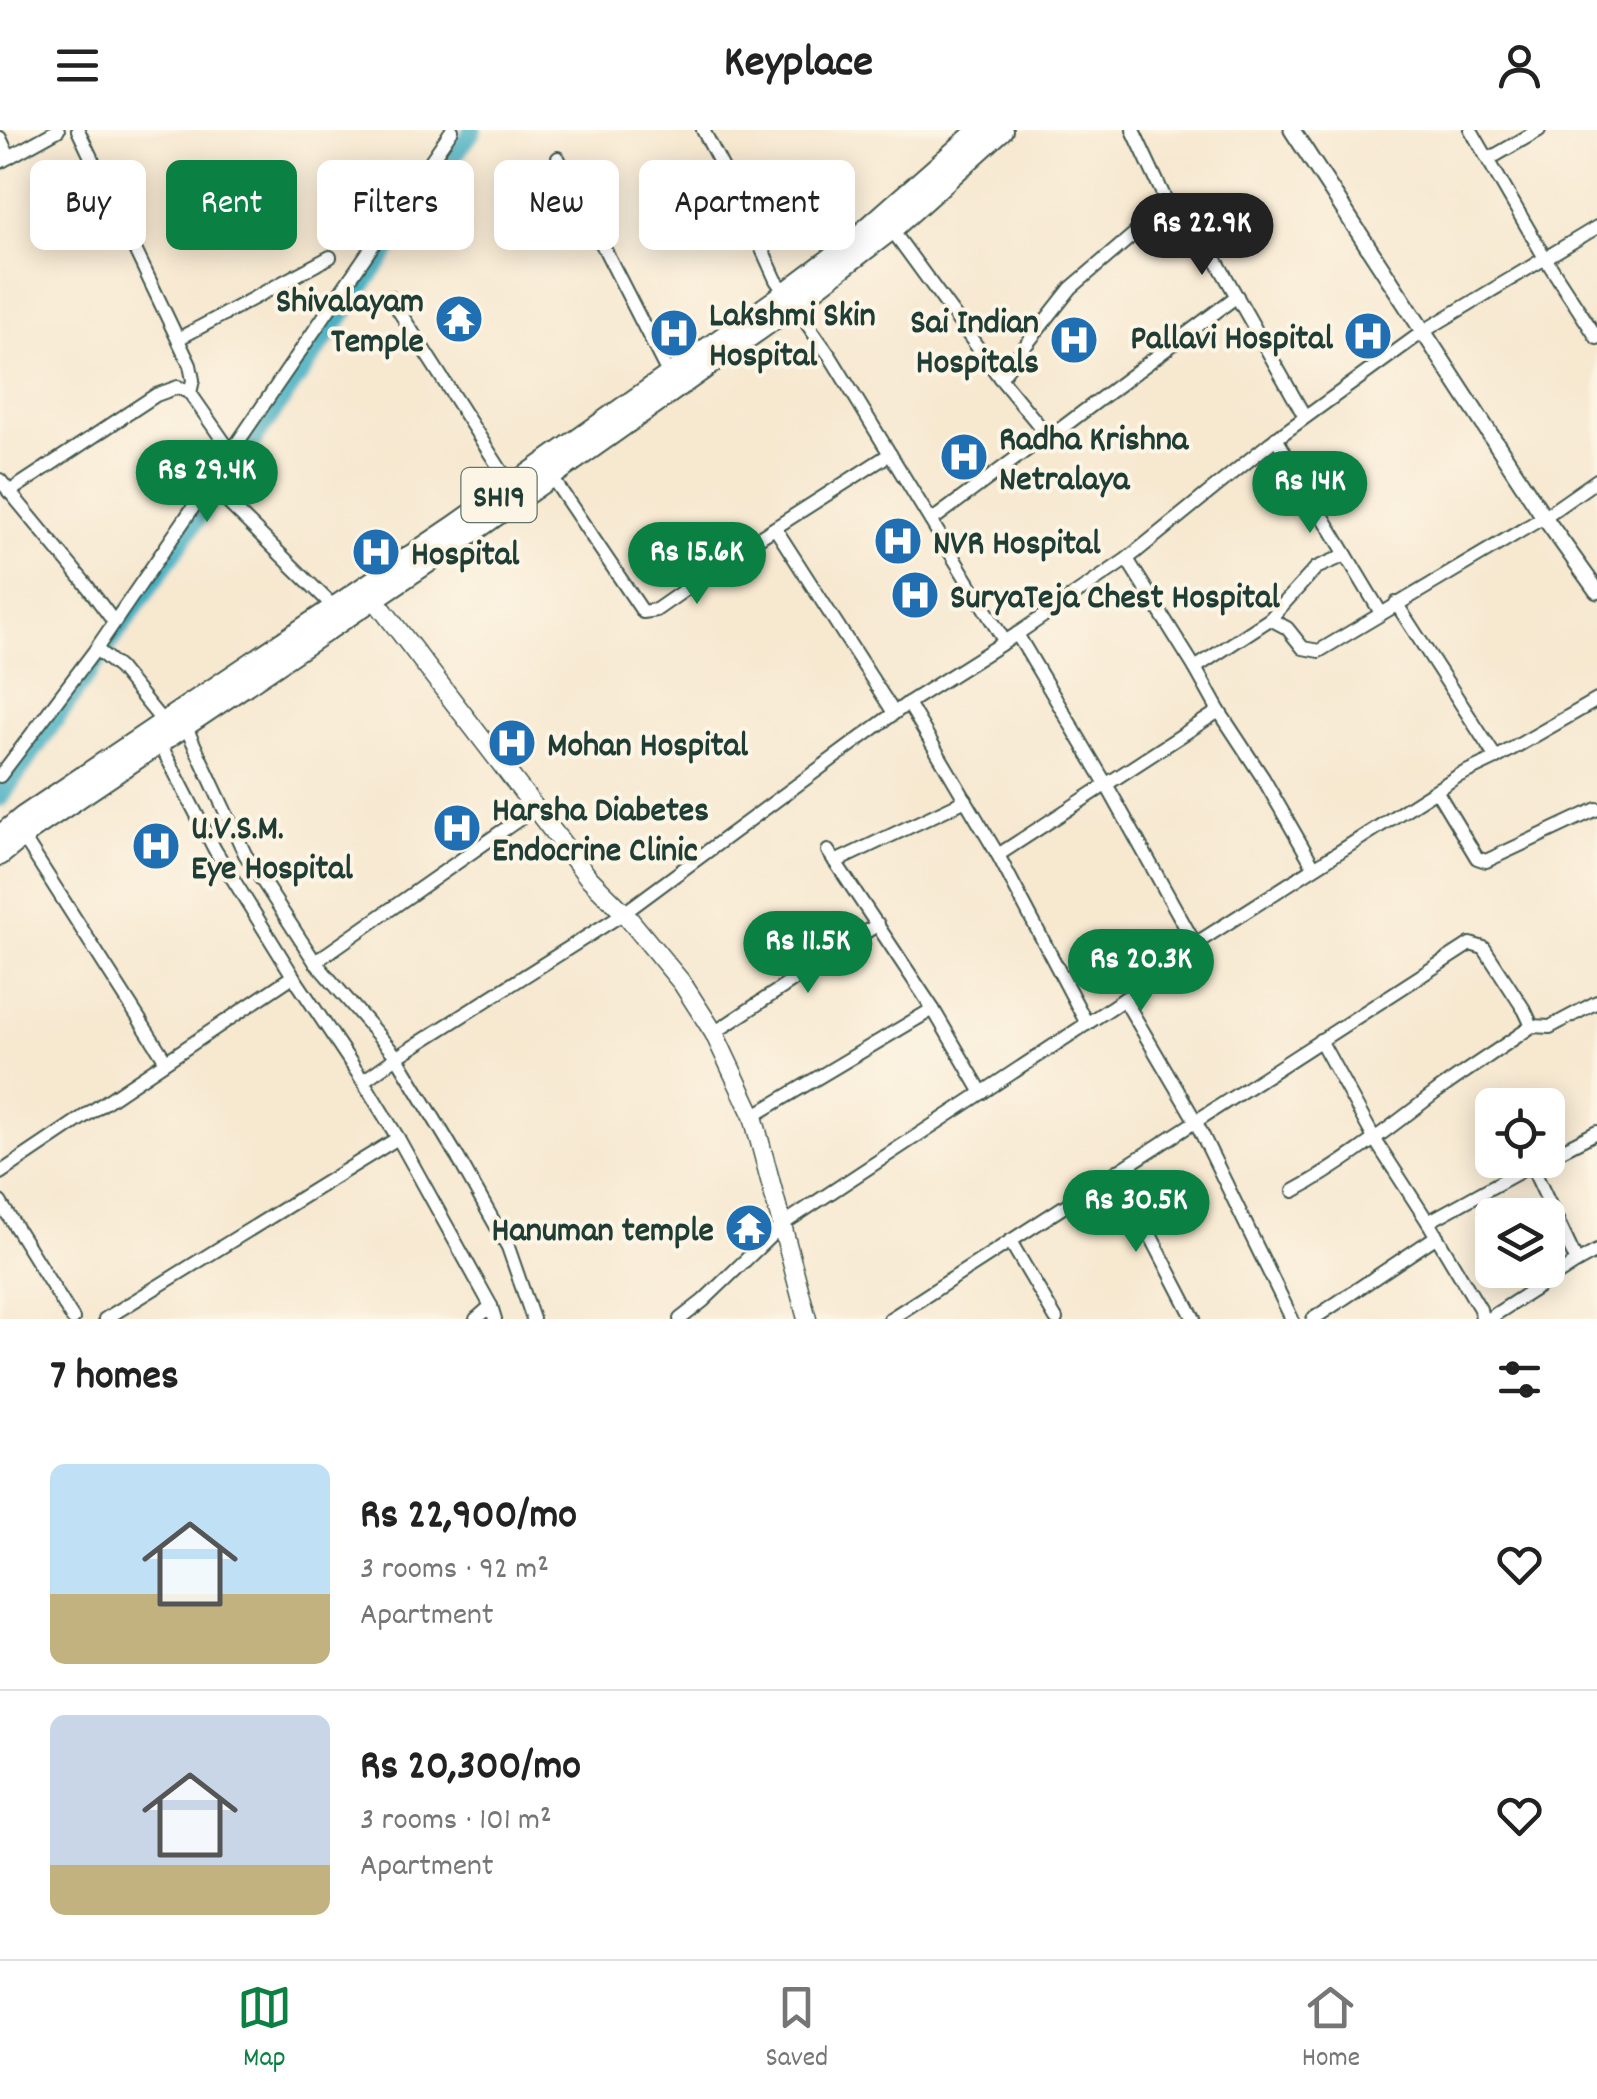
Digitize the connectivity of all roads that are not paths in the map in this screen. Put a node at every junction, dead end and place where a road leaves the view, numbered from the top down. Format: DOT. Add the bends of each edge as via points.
graph roads {
  1 [pos="58,130"];
  2 [pos="78,130"];
  3 [pos="452,130"];
  4 [pos="703,130"];
  5 [pos="1002,130"];
  6 [pos="1132,130"];
  7 [pos="1292,130"];
  8 [pos="1471,130"];
  9 [pos="1538,130"];
  10 [pos="974,132"];
  11 [pos="0,138"];
  12 [pos="558,158"];
  13 [pos="1489,159"];
  14 [pos="4,160"];
  15 [pos="1168,206"];
  16 [pos="886,223"];
  17 [pos="1597,226"];
  18 [pos="330,257"];
  19 [pos="1544,258"];
  20 [pos="1237,296"];
  21 [pos="390,297"];
  22 [pos="788,298"];
  23 [pos="1424,331"];
  24 [pos="1597,338"];
  25 [pos="178,339"];
  26 [pos="668,376"];
  27 [pos="1000,378"];
  28 [pos="190,393"];
  29 [pos="1305,417"];
  30 [pos="1047,435"];
  31 [pos="1276,438"];
  32 [pos="231,452"];
  33 [pos="890,454"];
  34 [pos="551,476"];
  35 [pos="1597,480"];
  36 [pos="210,484"];
  37 [pos="4,486"];
  38 [pos="511,486"];
  39 [pos="1544,516"];
  40 [pos="931,522"];
  41 [pos="775,528"];
  42 [pos="1346,554"];
  43 [pos="1127,558"];
  44 [pos="369,591"];
  45 [pos="1597,591"];
  46 [pos="1396,604"];
  47 [pos="339,611"];
  48 [pos="1381,613"];
  49 [pos="1270,619"];
  50 [pos="114,622"];
  51 [pos="1011,638"];
  52 [pos="96,649"];
  53 [pos="1195,668"];
  54 [pos="1597,700"];
  55 [pos="908,702"];
  56 [pos="1219,712"];
  57 [pos="894,713"];
  58 [pos="167,731"];
  59 [pos="1496,758"];
  60 [pos="0,776"];
  61 [pos="1106,784"];
  62 [pos="1436,790"];
  63 [pos="966,800"];
  64 [pos="534,808"];
  65 [pos="1597,808"];
  66 [pos="0,836"];
  67 [pos="22,837"];
  68 [pos="0,855"];
  69 [pos="998,855"];
  70 [pos="1314,867"];
  71 [pos="624,913"];
  72 [pos="878,924"];
  73 [pos="1195,944"];
  74 [pos="316,962"];
  75 [pos="293,976"];
  76 [pos="1124,999"];
  77 [pos="1597,1002"];
  78 [pos="933,1010"];
  79 [pos="1087,1024"];
  80 [pos="1532,1026"];
  81 [pos="714,1033"];
  82 [pos="1320,1040"];
  83 [pos="397,1057"];
  84 [pos="166,1061"];
  85 [pos="363,1080"];
  86 [pos="982,1093"];
  87 [pos="752,1116"];
  88 [pos="1195,1120"];
  89 [pos="1597,1132"];
  90 [pos="398,1138"];
  91 [pos="1375,1140"];
  92 [pos="1565,1148"];
  93 [pos="1116,1171"];
  94 [pos="0,1173"];
  95 [pos="1509,1178"];
  96 [pos="1546,1178"];
  97 [pos="1294,1191"];
  98 [pos="0,1202"];
  99 [pos="1428,1222"];
  100 [pos="783,1224"];
  101 [pos="1438,1236"];
  102 [pos="1010,1241"];
  103 [pos="1597,1251"];
  104 [pos="1578,1262"];
  105 [pos="493,1312"];
  106 [pos="1285,1316"];
  107 [pos="73,1319"];
  108 [pos="105,1319"];
  109 [pos="476,1319"];
  110 [pos="533,1319"];
  111 [pos="680,1319"];
  112 [pos="807,1319"];
  113 [pos="890,1319"];
  114 [pos="1056,1319"];
  115 [pos="1194,1319"];
  116 [pos="1313,1319"];
  117 [pos="1485,1319"];
  1 -- 14 [label="street"];
  2 -- 25 [label="street"];
  3 -- 32 [label="street"];
  4 -- 22 [label="street"];
  5 -- 16 [label="main road, SH19"];
  6 -- 15 [label="street"];
  7 -- 23 [label="street"];
  8 -- 13 [label="street"];
  9 -- 13 [label="street"];
  10 -- 16 [label="main road, SH19"];
  11 -- 14 [label="street"];
  12 -- 26 [label="street"];
  13 -- 19 [label="street"];
  15 -- 20 [label="street" via="1185,205"];
  15 -- 27 [label="street" via="1071,288"];
  16 -- 22 [label="main road, SH19" via="854,260"];
  16 -- 27 [label="street"];
  17 -- 19 [label="street"];
  18 -- 25 [label="street"];
  19 -- 23 [label="street"];
  19 -- 24 [label="street"];
  20 -- 29 [label="street"];
  20 -- 30 [label="street"];
  21 -- 38 [label="street"];
  22 -- 26 [label="main road, SH19"];
  22 -- 33 [label="street"];
  22 -- 34 [label="main road, SH19"];
  23 -- 29 [label="street"];
  23 -- 39 [label="street"];
  25 -- 28 [label="street" via="192,371"];
  26 -- 38 [label="main road, SH19"];
  27 -- 30 [label="street"];
  28 -- 32 [label="street"];
  28 -- 37 [label="street" via="178,387 156,395"];
  29 -- 31 [label="street"];
  30 -- 40 [label="street"];
  31 -- 42 [label="street"];
  31 -- 43 [label="street"];
  32 -- 36 [label="street"];
  33 -- 40 [label="street"];
  33 -- 41 [label="street"];
  34 -- 41 [label="street" via="644,612"];
  34 -- 44 [label="main road, SH19" via="464,538"];
  35 -- 39 [label="street"];
  36 -- 47 [label="street"];
  36 -- 50 [label="street"];
  37 -- 50 [label="street"];
  38 -- 44 [label="main road, SH19"];
  39 -- 45 [label="street"];
  39 -- 46 [label="street"];
  40 -- 51 [label="street"];
  41 -- 57 [label="street"];
  42 -- 48 [label="street"];
  42 -- 49 [label="street" via="1316,568"];
  43 -- 51 [label="street"];
  43 -- 53 [label="street"];
  44 -- 47 [label="main road, SH19"];
  44 -- 64 [label="main road"];
  46 -- 48 [label="street"];
  46 -- 59 [label="street"];
  47 -- 58 [label="main road, SH19"];
  48 -- 49 [label="street" via="1319,650 1303,648"];
  49 -- 53 [label="street"];
  50 -- 52 [label="street"];
  51 -- 55 [label="street"];
  51 -- 61 [label="street"];
  52 -- 58 [label="street"];
  52 -- 60 [label="street"];
  53 -- 56 [label="street"];
  54 -- 59 [label="street"];
  55 -- 57 [label="street"];
  55 -- 63 [label="street"];
  56 -- 61 [label="street"];
  56 -- 70 [label="street"];
  57 -- 71 [label="street"];
  58 -- 66 [label="main road, SH19"];
  58 -- 67 [label="main road, SH19"];
  58 -- 74 [label="street"];
  58 -- 75 [label="street" via="215,850"];
  59 -- 62 [label="street"];
  61 -- 69 [label="street"];
  61 -- 73 [label="street"];
  62 -- 65 [label="street" via="1477,858 1486,861"];
  62 -- 70 [label="street"];
  63 -- 69 [label="street"];
  63 -- 72 [label="street" via="831,857"];
  64 -- 71 [label="main road"];
  64 -- 74 [label="street"];
  67 -- 68 [label="main road, SH19"];
  67 -- 84 [label="street"];
  69 -- 79 [label="street"];
  70 -- 73 [label="street"];
  71 -- 81 [label="main road"];
  71 -- 83 [label="street"];
  72 -- 78 [label="street"];
  72 -- 81 [label="street"];
  73 -- 76 [label="street"];
  74 -- 83 [label="street"];
  75 -- 84 [label="street"];
  75 -- 85 [label="street"];
  76 -- 79 [label="street"];
  76 -- 88 [label="street"];
  77 -- 80 [label="street" via="1550,1027"];
  78 -- 86 [label="street"];
  78 -- 87 [label="street"];
  79 -- 86 [label="street"];
  80 -- 82 [label="street" via="1484,948 1470,944"];
  80 -- 91 [label="street"];
  81 -- 87 [label="main road"];
  82 -- 88 [label="street"];
  82 -- 91 [label="street"];
  83 -- 85 [label="street"];
  83 -- 110 [label="street" via="508,1247"];
  84 -- 94 [label="street"];
  85 -- 90 [label="street"];
  86 -- 100 [label="street"];
  87 -- 100 [label="main road"];
  88 -- 93 [label="street"];
  88 -- 106 [label="street"];
  89 -- 92 [label="street"];
  90 -- 105 [label="street"];
  90 -- 108 [label="street"];
  91 -- 97 [label="street"];
  91 -- 99 [label="street"];
  93 -- 102 [label="street"];
  93 -- 115 [label="street"];
  95 -- 99 [label="street"];
  96 -- 104 [label="street"];
  98 -- 107 [label="street"];
  99 -- 101 [label="street"];
  100 -- 111 [label="street"];
  100 -- 112 [label="main road"];
  101 -- 116 [label="street"];
  101 -- 117 [label="street"];
  102 -- 113 [label="street"];
  102 -- 114 [label="street"];
  103 -- 104 [label="street"];
  104 -- 117 [label="street"];
  105 -- 109 [label="street"];
}
